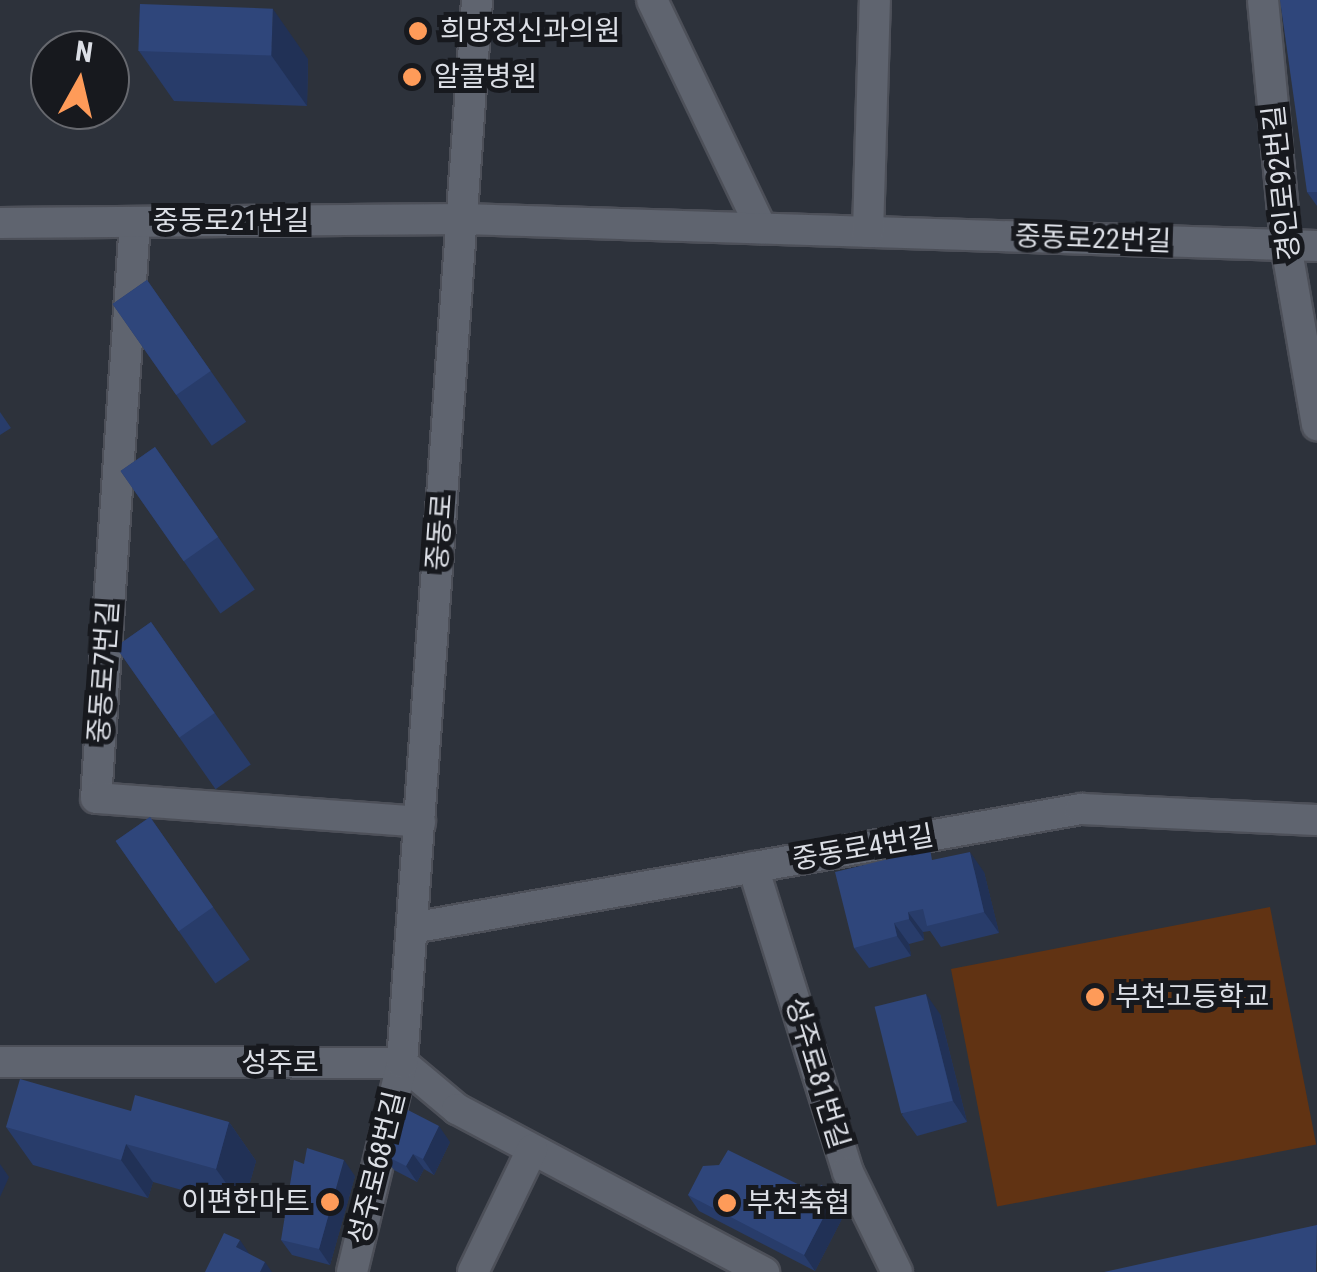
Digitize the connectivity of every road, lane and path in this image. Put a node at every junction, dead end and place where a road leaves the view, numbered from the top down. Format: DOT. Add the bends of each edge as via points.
graph roads {
  1 [pos="477,0"];
  2 [pos="652,0"];
  3 [pos="875,0"];
  4 [pos="1262,0"];
  5 [pos="462,220"];
  6 [pos="135,222"];
  7 [pos="0,223"];
  8 [pos="760,228"];
  9 [pos="868,232"];
  10 [pos="1286,244"];
  11 [pos="1317,246"];
  12 [pos="1317,425"];
  13 [pos="1317,820"];
  14 [pos="420,822"];
  15 [pos="753,867"];
  16 [pos="412,928"];
  17 [pos="0,1062"];
  18 [pos="402,1064"];
  19 [pos="532,1150"];
  20 [pos="352,1272"];
  21 [pos="473,1272"];
  22 [pos="764,1272"];
  23 [pos="898,1272"];
  1 -- 5 [label="street, 중동로"];
  2 -- 8 [label="street"];
  3 -- 9 [label="street"];
  4 -- 10 [label="street, 경인로92번길"];
  5 -- 6 [label="street, 중동로21번길"];
  5 -- 8 [label="street, 중동로22번길"];
  5 -- 14 [label="street, 중동로"];
  6 -- 7 [label="street, 중동로21번길"];
  6 -- 14 [label="street, 중동로7번길" via="96,798"];
  8 -- 9 [label="street, 중동로22번길"];
  9 -- 10 [label="street, 중동로22번길"];
  10 -- 11 [label="street, 중동로22번길"];
  10 -- 12 [label="street, 경인로92번길"];
  13 -- 15 [label="street, 중동로4번길" via="1082,809"];
  14 -- 16 [label="street, 중동로"];
  15 -- 16 [label="street, 중동로4번길"];
  15 -- 23 [label="street, 성주로81번길" via="848,1172"];
  16 -- 18 [label="street, 중동로"];
  17 -- 18 [label="street, 성주로"];
  18 -- 19 [label="street" via="456,1109"];
  18 -- 20 [label="street, 성주로68번길"];
  19 -- 21 [label="street"];
  19 -- 22 [label="street"];
}
